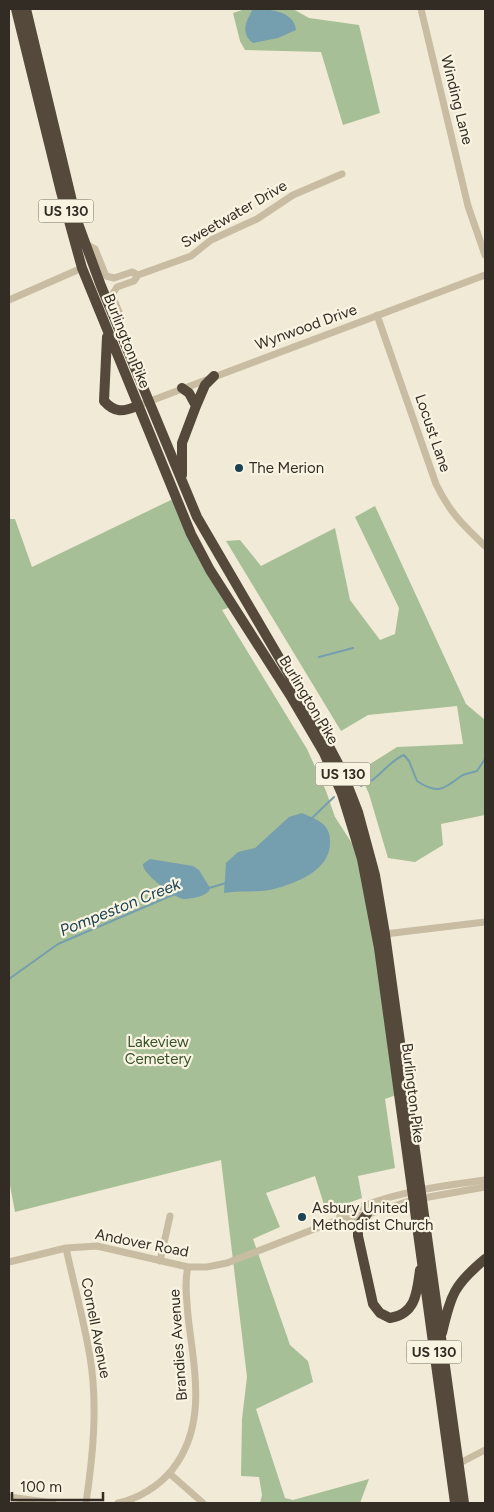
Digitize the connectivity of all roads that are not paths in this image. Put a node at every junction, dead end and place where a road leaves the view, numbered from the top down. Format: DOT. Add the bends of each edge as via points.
graph roads {
  1 [pos="16,9"];
  2 [pos="26,9"];
  3 [pos="421,9"];
  4 [pos="342,174"];
  5 [pos="85,244"];
  6 [pos="485,255"];
  7 [pos="82,268"];
  8 [pos="138,274"];
  9 [pos="485,275"];
  10 [pos="9,300"];
  11 [pos="377,316"];
  12 [pos="116,322"];
  13 [pos="108,333"];
  14 [pos="214,376"];
  15 [pos="182,388"];
  16 [pos="148,401"];
  17 [pos="137,406"];
  18 [pos="196,406"];
  19 [pos="182,481"];
  20 [pos="485,546"];
  21 [pos="485,922"];
  22 [pos="385,934"];
  23 [pos="485,1180"];
  24 [pos="485,1187"];
  25 [pos="416,1194"];
  26 [pos="367,1214"];
  27 [pos="170,1216"];
  28 [pos="324,1224"];
  29 [pos="66,1248"];
  30 [pos="421,1259"];
  31 [pos="485,1259"];
  32 [pos="160,1261"];
  33 [pos="9,1262"];
  34 [pos="188,1267"];
  35 [pos="441,1339"];
  36 [pos="485,1450"];
  37 [pos="458,1464"];
  38 [pos="170,1473"];
  39 [pos="9,1497"];
  40 [pos="53,1503"];
  41 [pos="86,1503"];
  42 [pos="118,1503"];
  43 [pos="203,1503"];
  44 [pos="455,1503"];
  45 [pos="464,1503"];
  1 -- 7 [label="highway, Burlington Pike / US 130" via="60,192"];
  2 -- 5 [label="highway, Burlington Pike / US 130"];
  3 -- 6 [label="street, Winding Lane" via="468,206"];
  4 -- 8 [label="street, Sweetwater Drive" via="293,195 257,219 211,240 191,256"];
  5 -- 8 [label="street, Sweetwater Drive" via="96,249 106,276"];
  5 -- 12 [label="highway, Burlington Pike / US 130"];
  7 -- 10 [label="street"];
  7 -- 13 [label="highway, Burlington Pike / US 130"];
  8 -- 12 [label="street, Sweetwater Drive" via="134,280 117,287 112,295 119,312"];
  9 -- 11 [label="street, Wynwood Drive"];
  11 -- 14 [label="street, Wynwood Drive"];
  11 -- 20 [label="street, Locust Lane" via="436,484 459,523"];
  12 -- 16 [label="highway, Burlington Pike / US 130"];
  13 -- 17 [label="highway, Burlington Pike / US 130"];
  13 -- 17 [label="highway" via="104,401 120,411"];
  14 -- 15 [label="street, Wynwood Drive"];
  14 -- 18 [label="highway"];
  15 -- 16 [label="street, Wynwood Drive"];
  15 -- 18 [label="highway"];
  16 -- 17 [label="street, Wynwood Drive"];
  16 -- 19 [label="highway, Burlington Pike / US 130"];
  17 -- 25 [label="highway, Burlington Pike / US 130" via="200,552 290,695 324,753 342,794 372,904"];
  18 -- 19 [label="highway" via="182,443"];
  19 -- 22 [label="highway, Burlington Pike / US 130" via="208,538 312,714 342,772 358,812 373,866"];
  21 -- 22 [label="street"];
  22 -- 25 [label="highway, Burlington Pike / US 130"];
  23 -- 25 [label="street, Andover Road"];
  24 -- 25 [label="street, Andover Road"];
  25 -- 26 [label="street, Andover Road"];
  25 -- 28 [label="street, Andover Road" via="375,1200"];
  25 -- 30 [label="highway, Burlington Pike / US 130"];
  25 -- 35 [label="highway, Burlington Pike / US 130"];
  26 -- 28 [label="street, Andover Road"];
  26 -- 30 [label="highway" via="358,1226 358,1236 373,1304 380,1313 390,1318 398,1317 413,1305"];
  27 -- 32 [label="street"];
  28 -- 34 [label="street, Andover Road" via="227,1263"];
  29 -- 32 [label="street, Andover Road" via="97,1246"];
  29 -- 33 [label="street, Andover Road"];
  29 -- 41 [label="street, Cornell Avenue" via="90,1358 94,1395"];
  30 -- 44 [label="highway, Burlington Pike / US 130"];
  31 -- 35 [label="highway" via="455,1289"];
  32 -- 34 [label="street, Andover Road"];
  34 -- 38 [label="street, Brandies Avenue" via="186,1292 196,1413 185,1450"];
  35 -- 37 [label="highway, Burlington Pike / US 130"];
  36 -- 37 [label="street"];
  37 -- 45 [label="highway, Burlington Pike / US 130"];
  38 -- 42 [label="street, Brandies Avenue" via="144,1493"];
  38 -- 43 [label="street"];
  39 -- 40 [label="street"];
}
